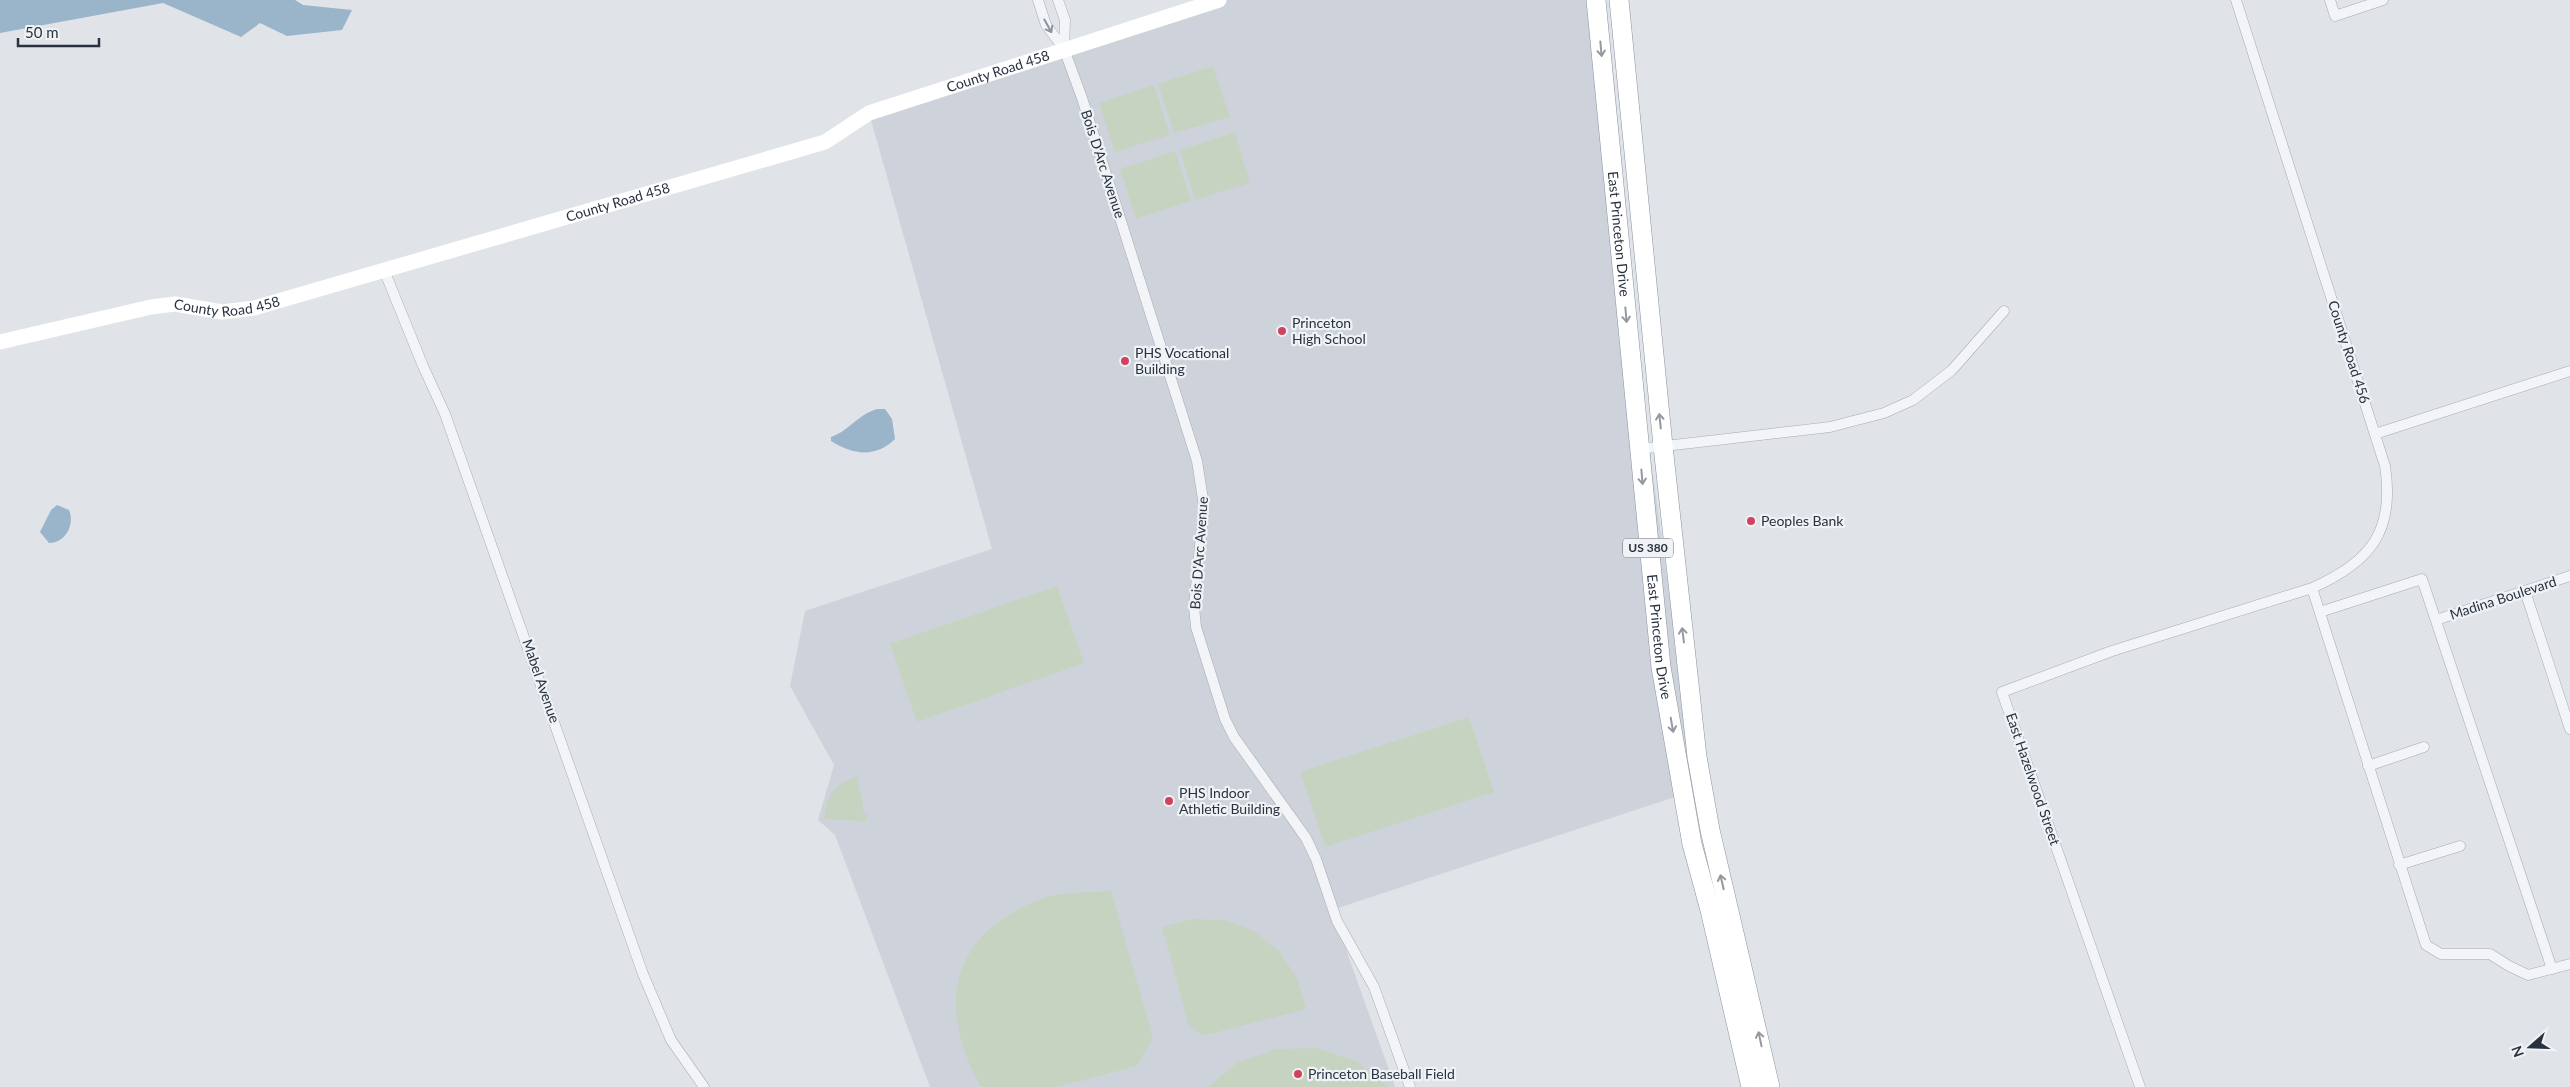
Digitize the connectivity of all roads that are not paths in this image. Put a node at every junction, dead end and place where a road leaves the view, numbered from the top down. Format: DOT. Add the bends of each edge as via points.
graph roads {
  1 [pos="1038,0"];
  2 [pos="1058,0"];
  3 [pos="1219,0"];
  4 [pos="1596,0"];
  5 [pos="1619,0"];
  6 [pos="2236,0"];
  7 [pos="2330,0"];
  8 [pos="2383,0"];
  9 [pos="1064,50"];
  10 [pos="384,270"];
  11 [pos="2004,311"];
  12 [pos="0,342"];
  13 [pos="2570,371"];
  14 [pos="2375,434"];
  15 [pos="1662,446"];
  16 [pos="1639,449"];
  17 [pos="2570,576"];
  18 [pos="2312,588"];
  19 [pos="2525,591"];
  20 [pos="2320,612"];
  21 [pos="2224,616"];
  22 [pos="2436,620"];
  23 [pos="1687,663"];
  24 [pos="1661,667"];
  25 [pos="2567,708"];
  26 [pos="2570,730"];
  27 [pos="2424,747"];
  28 [pos="2368,766"];
  29 [pos="2460,846"];
  30 [pos="2399,865"];
  31 [pos="2570,964"];
  32 [pos="2552,969"];
  33 [pos="704,1087"];
  34 [pos="1410,1087"];
  35 [pos="1751,1087"];
  36 [pos="1770,1087"];
  37 [pos="2140,1087"];
  1 -- 9 [label="street, one-way" via="1046,25"];
  2 -- 9 [label="street" via="1065,20"];
  3 -- 9 [label="street, County Road 458"];
  4 -- 16 [label="highway, East Princeton Drive / US 380, one-way"];
  15 -- 5 [label="highway, East Princeton Drive / US 380, one-way"];
  6 -- 14 [label="street, County Road 456"];
  7 -- 8 [label="street" via="2335,16"];
  9 -- 10 [label="street, County Road 458" via="869,113 825,142"];
  9 -- 34 [label="street, Bois D'Arc Avenue" via="1197,461 1204,506 1194,607 1201,648 1230,730 1300,828 1312,850 1336,921 1374,986"];
  10 -- 12 [label="street, County Road 458" via="254,308 222,312 176,304 151,307"];
  10 -- 33 [label="street, Mabel Avenue" via="445,414 650,992 671,1040"];
  11 -- 15 [label="street" via="1952,370 1913,400 1884,413 1830,428"];
  13 -- 14 [label="street"];
  14 -- 18 [label="street, County Road 456" via="2385,466 2388,490 2381,528 2372,546 2356,564 2340,576"];
  15 -- 16 [label="street"];
  23 -- 15 [label="highway, East Princeton Drive / US 380, one-way"];
  16 -- 24 [label="highway, East Princeton Drive / US 380, one-way"];
  17 -- 19 [label="street, Madina Boulevard"];
  18 -- 20 [label="street"];
  18 -- 21 [label="street, County Road 456"];
  19 -- 22 [label="street, Madina Boulevard"];
  19 -- 25 [label="street"];
  20 -- 22 [label="street" via="2422,579"];
  20 -- 28 [label="street"];
  21 -- 37 [label="street, East Hazelwood Street" via="2112,651 2002,692"];
  22 -- 32 [label="street"];
  23 -- 24 [label="highway"];
  36 -- 23 [label="highway, East Princeton Drive / US 380, one-way" via="1710,830 1697,757"];
  24 -- 35 [label="highway, East Princeton Drive / US 380, one-way" via="1692,844"];
  25 -- 26 [label="street"];
  27 -- 28 [label="street"];
  28 -- 30 [label="street"];
  29 -- 30 [label="street"];
  30 -- 32 [label="street" via="2426,944 2441,954 2490,954 2528,974"];
  31 -- 32 [label="street"];
}
